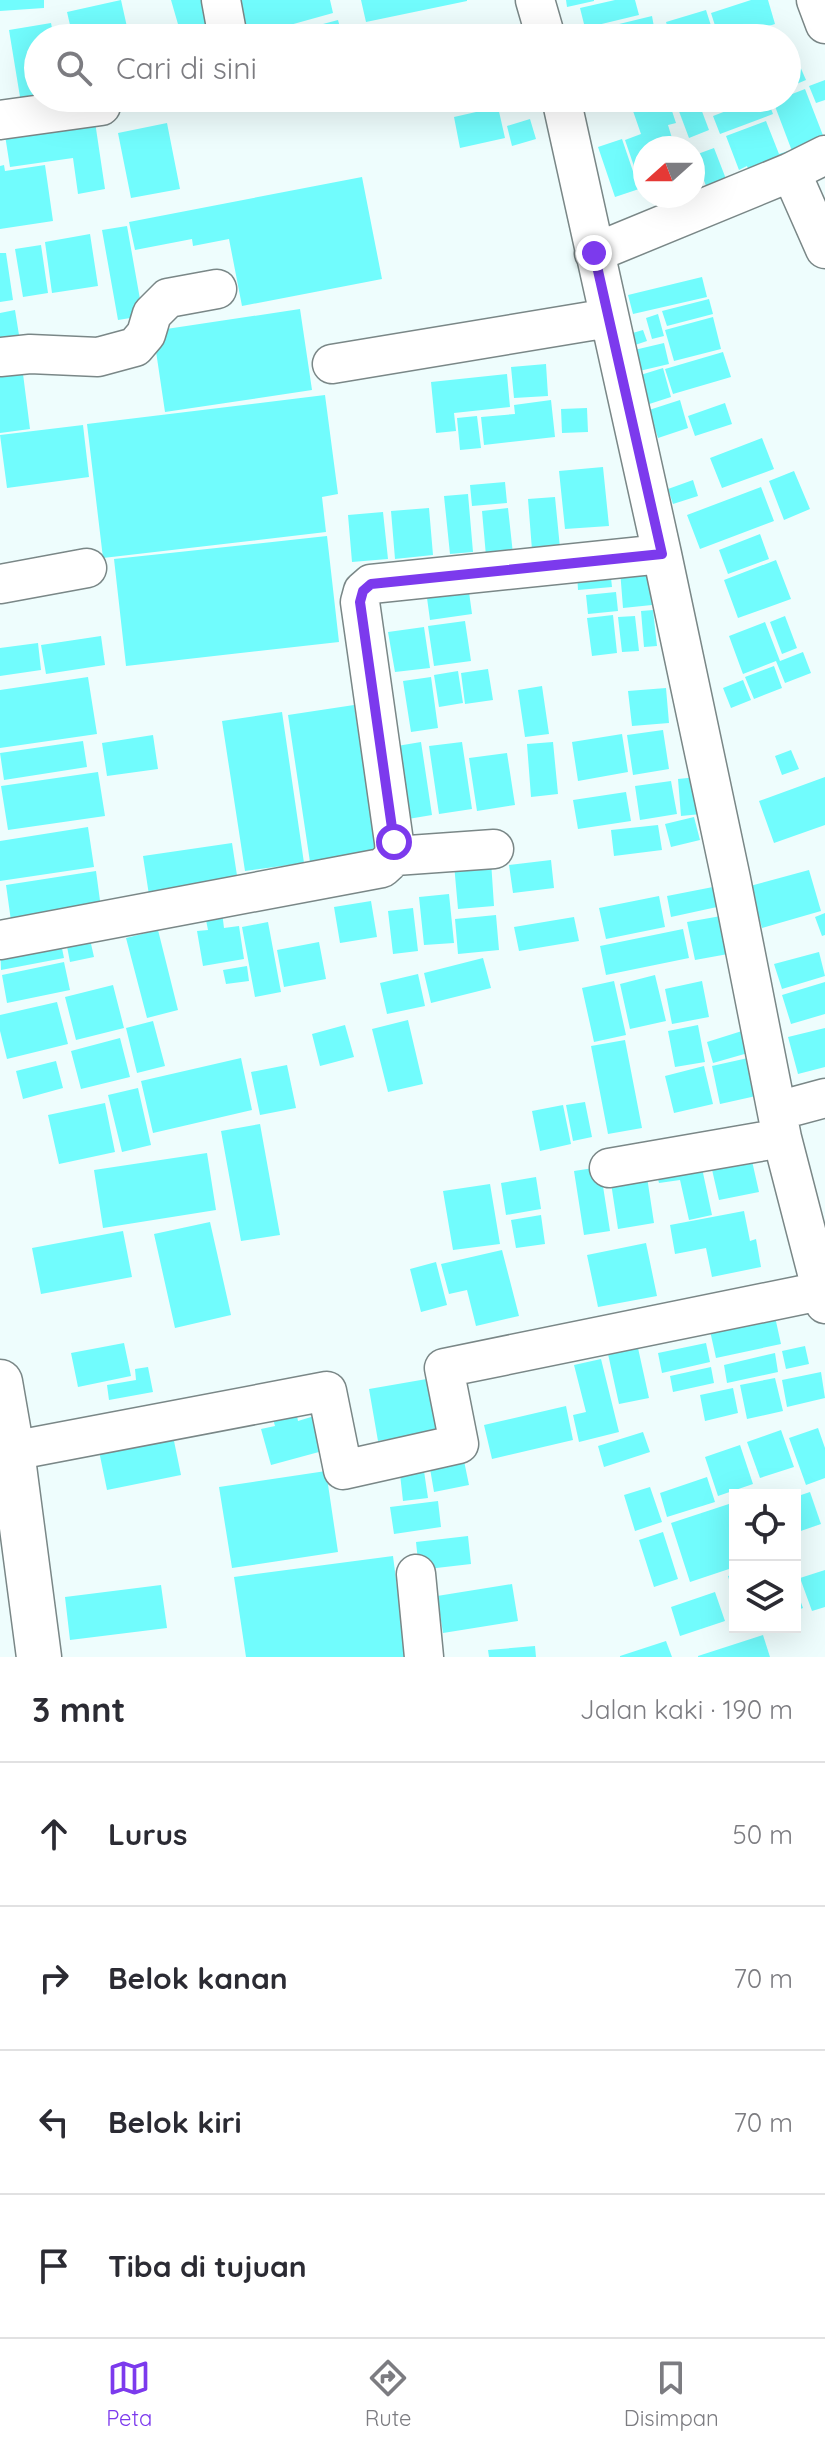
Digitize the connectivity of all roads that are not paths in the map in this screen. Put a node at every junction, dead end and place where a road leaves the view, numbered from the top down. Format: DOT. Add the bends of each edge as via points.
graph roads {
  1 [pos="221,0"];
  2 [pos="535,0"];
  3 [pos="816,0"];
  4 [pos="225,24"];
  5 [pos="542,24"];
  6 [pos="825,24"];
  7 [pos="58,112"];
  8 [pos="564,112"];
  9 [pos="0,120"];
  10 [pos="825,155"];
  11 [pos="791,172"];
  12 [pos="825,249"];
  13 [pos="594,253"];
  14 [pos="217,289"];
  15 [pos="609,318"];
  16 [pos="0,357"];
  17 [pos="332,364"];
  18 [pos="662,554"];
  19 [pos="87,568"];
  20 [pos="0,584"];
  21 [pos="494,849"];
  22 [pos="395,856"];
  23 [pos="0,940"];
  24 [pos="825,1098"];
  25 [pos="779,1124"];
  26 [pos="609,1168"];
  27 [pos="823,1298"];
  28 [pos="0,1382"];
  29 [pos="12,1451"];
  30 [pos="9,1509"];
  31 [pos="416,1574"];
  32 [pos="39,1657"];
  33 [pos="424,1657"];
  1 -- 4 [label="street"];
  2 -- 5 [label="street"];
  3 -- 6 [label="street"];
  7 -- 9 [label="street"];
  8 -- 13 [label="street"];
  10 -- 11 [label="street"];
  11 -- 12 [label="street"];
  11 -- 13 [label="street"];
  13 -- 15 [label="street"];
  14 -- 16 [label="street" via="168,298 152,314 135,347 98,357"];
  15 -- 17 [label="street"];
  15 -- 18 [label="street"];
  18 -- 22 [label="street" via="371,584 363,591 360,602"];
  18 -- 25 [label="street"];
  19 -- 20 [label="street"];
  21 -- 22 [label="street"];
  22 -- 23 [label="street" via="370,871"];
  24 -- 25 [label="street"];
  25 -- 26 [label="street"];
  25 -- 27 [label="street"];
  27 -- 29 [label="street" via="444,1368 459,1444 343,1470 327,1391"];
  28 -- 29 [label="highway"];
  29 -- 30 [label="highway"];
  30 -- 32 [label="highway"];
  31 -- 33 [label="street"];
}
